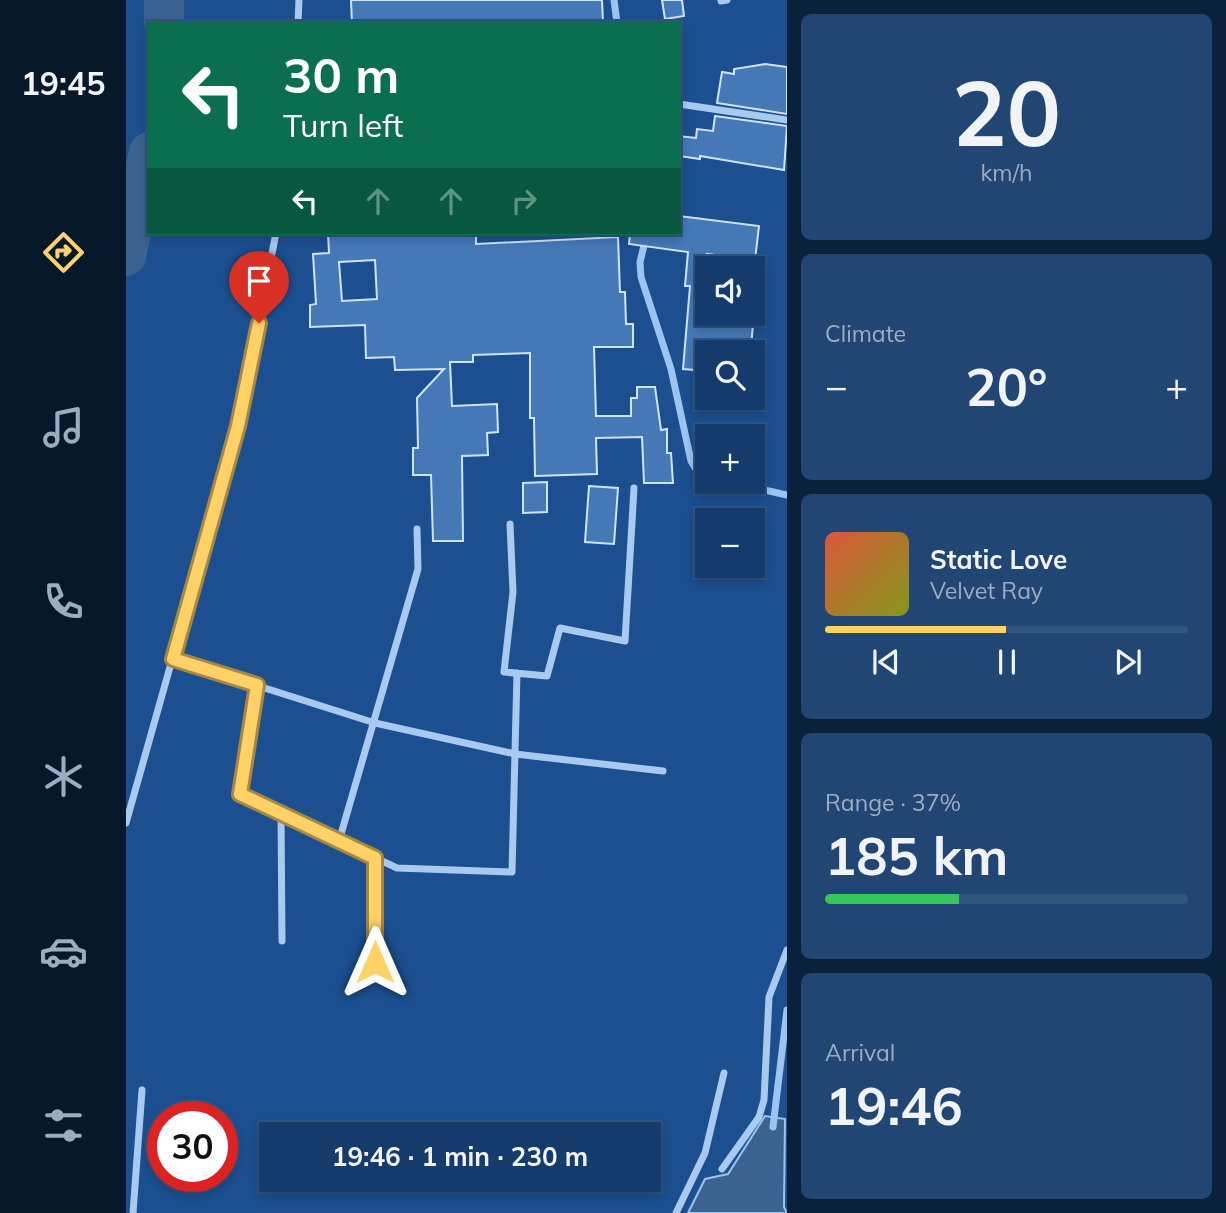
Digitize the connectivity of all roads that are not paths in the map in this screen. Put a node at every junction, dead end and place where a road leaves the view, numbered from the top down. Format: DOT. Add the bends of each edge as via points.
graph roads {
  1 [pos="299,0"];
  2 [pos="727,0"];
  3 [pos="721,1"];
  4 [pos="298,21"];
  5 [pos="681,104"];
  6 [pos="787,120"];
  7 [pos="276,235"];
  8 [pos="634,488"];
  9 [pos="510,524"];
  10 [pos="417,529"];
  11 [pos="173,659"];
  12 [pos="517,673"];
  13 [pos="257,685"];
  14 [pos="375,723"];
  15 [pos="515,754"];
  16 [pos="663,771"];
  17 [pos="281,813"];
  18 [pos="126,823"];
  19 [pos="340,841"];
  20 [pos="375,858"];
  21 [pos="282,941"];
  22 [pos="787,950"];
  23 [pos="375,962"];
  24 [pos="724,1073"];
  25 [pos="142,1090"];
  26 [pos="722,1169"];
  27 [pos="133,1213"];
  28 [pos="676,1213"];
  1 -- 4 [label="street"];
  2 -- 3 [label="street"];
  5 -- 6 [label="street"];
  7 -- 11 [label="street" via="238,426"];
  8 -- 12 [label="street" via="625,641 560,628 547,676"];
  9 -- 12 [label="street" via="513,592 504,672"];
  10 -- 14 [label="street" via="418,569"];
  11 -- 13 [label="street"];
  11 -- 18 [label="street"];
  12 -- 15 [label="street"];
  13 -- 14 [label="street"];
  13 -- 17 [label="street" via="240,794"];
  14 -- 15 [label="street"];
  14 -- 19 [label="street"];
  15 -- 16 [label="street"];
  15 -- 20 [label="street" via="512,872 397,868"];
  17 -- 19 [label="street"];
  17 -- 21 [label="street"];
  19 -- 20 [label="street"];
  20 -- 23 [label="street"];
  22 -- 26 [label="street" via="769,997 764,1100 759,1116"];
  24 -- 28 [label="street" via="705,1153"];
  25 -- 27 [label="street"];
}
